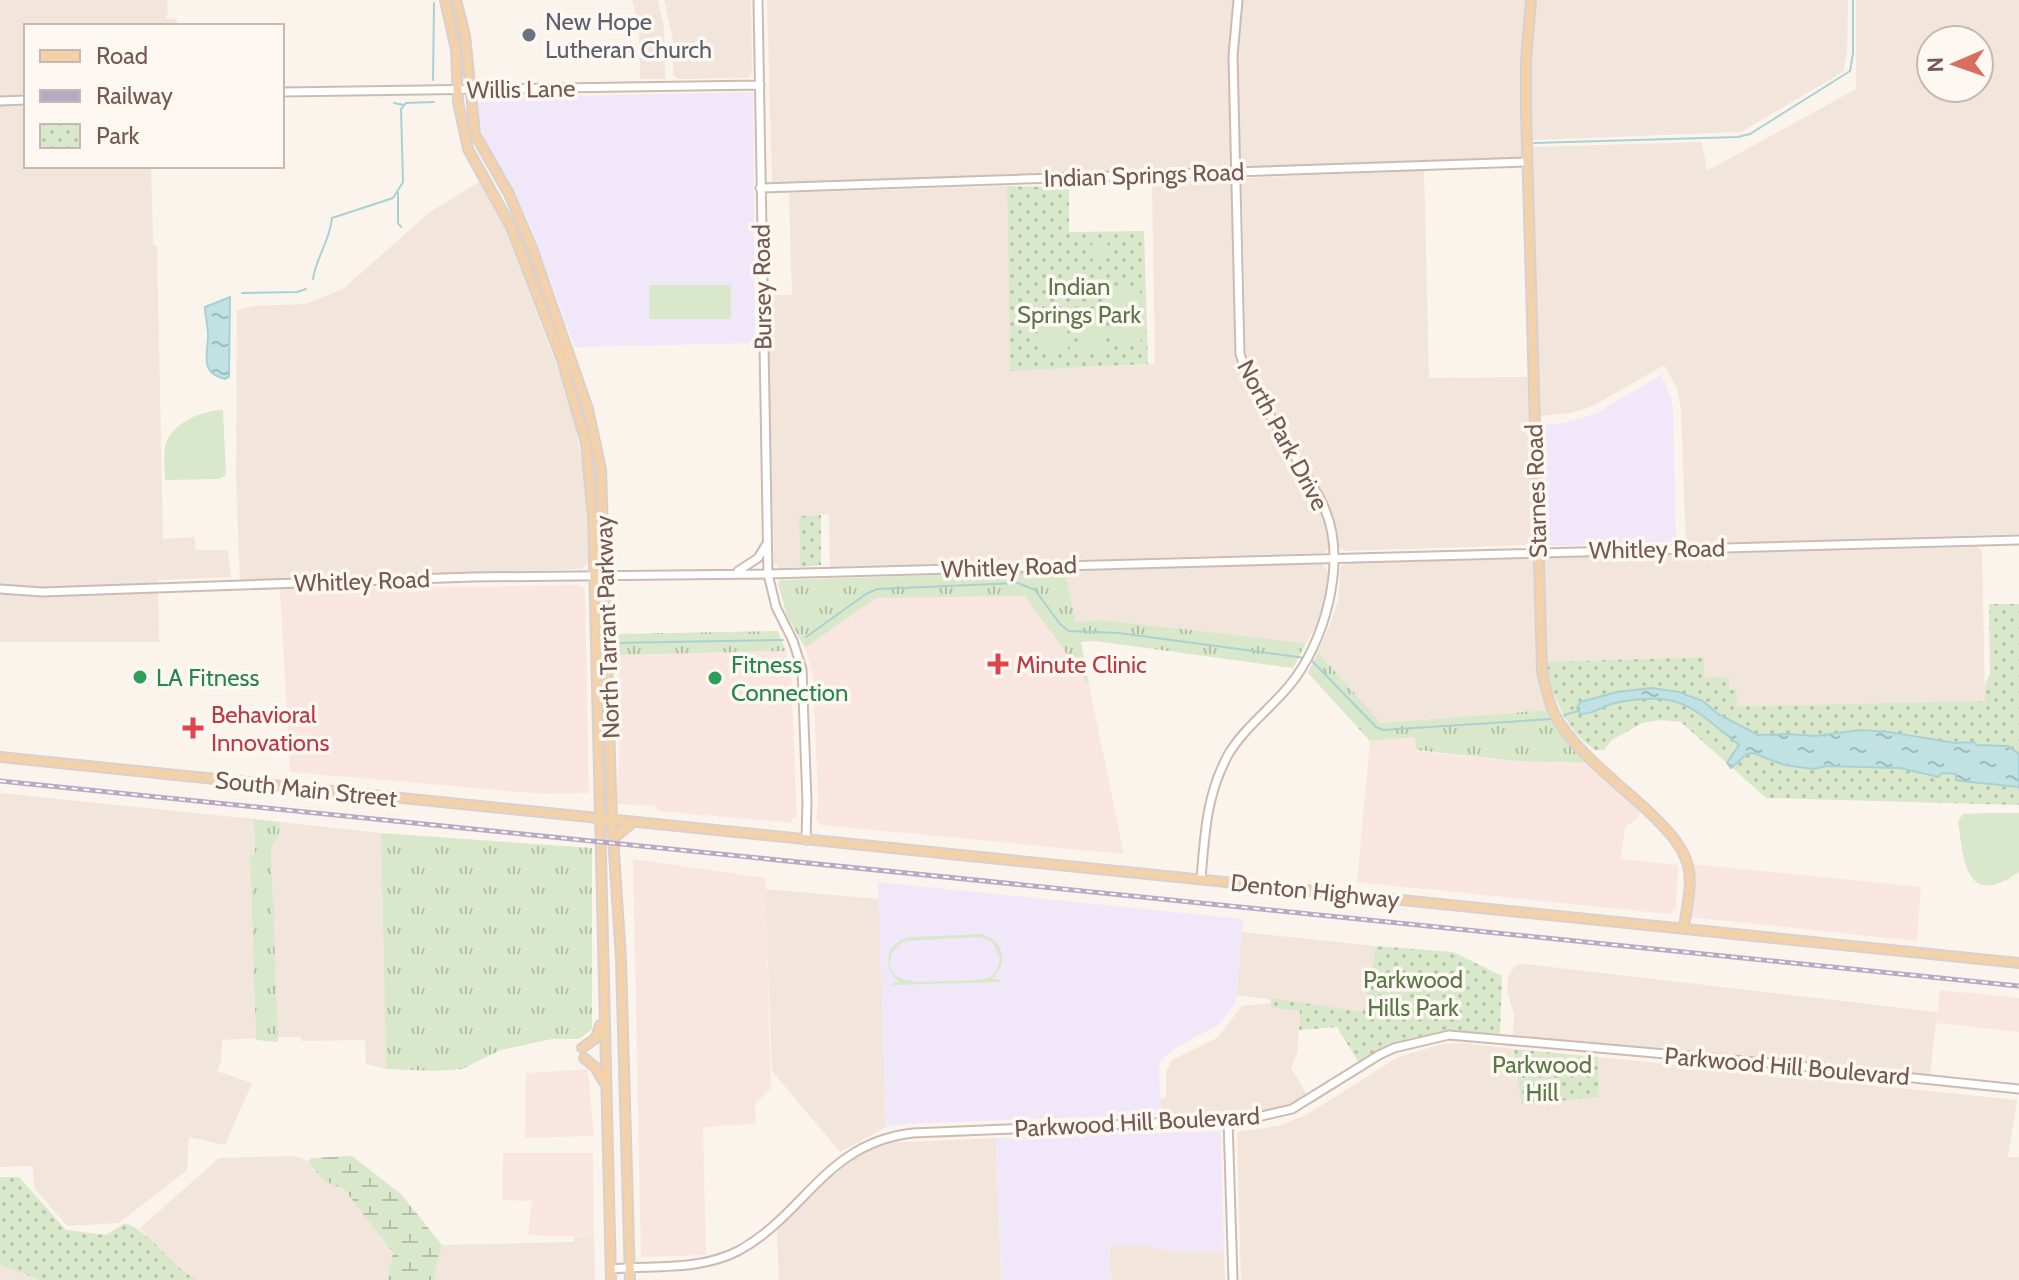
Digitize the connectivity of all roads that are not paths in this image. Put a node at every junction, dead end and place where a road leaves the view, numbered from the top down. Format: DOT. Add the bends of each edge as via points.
graph roads {
  1 [pos="445,0"];
  2 [pos="456,0"];
  3 [pos="758,0"];
  4 [pos="1238,0"];
  5 [pos="1531,0"];
  6 [pos="760,85"];
  7 [pos="469,89"];
  8 [pos="458,90"];
  9 [pos="284,92"];
  10 [pos="24,100"];
  11 [pos="0,101"];
  12 [pos="1527,162"];
  13 [pos="1236,172"];
  14 [pos="760,188"];
  15 [pos="769,539"];
  16 [pos="2019,540"];
  17 [pos="1538,551"];
  18 [pos="1333,557"];
  19 [pos="734,573"];
  20 [pos="594,574"];
  21 [pos="606,574"];
  22 [pos="768,574"];
  23 [pos="0,589"];
  24 [pos="595,653"];
  25 [pos="608,653"];
  26 [pos="597,713"];
  27 [pos="610,713"];
  28 [pos="0,757"];
  29 [pos="600,819"];
  30 [pos="612,821"];
  31 [pos="632,823"];
  32 [pos="613,839"];
  33 [pos="806,840"];
  34 [pos="1201,879"];
  35 [pos="1684,928"];
  36 [pos="2019,963"];
  37 [pos="603,1013"];
  38 [pos="582,1048"];
  39 [pos="584,1058"];
  40 [pos="605,1088"];
  41 [pos="2019,1089"];
  42 [pos="1228,1120"];
  43 [pos="629,1267"];
  44 [pos="611,1269"];
  45 [pos="611,1280"];
  46 [pos="630,1280"];
  47 [pos="1233,1280"];
  1 -- 8 [label="main road, North Tarrant Parkway"];
  2 -- 7 [label="main road, North Tarrant Parkway"];
  3 -- 6 [label="street, Bursey Road"];
  4 -- 13 [label="street, North Park Drive" via="1233,56"];
  5 -- 12 [label="main road, Starnes Road"];
  6 -- 7 [label="street, Willis Lane"];
  6 -- 14 [label="street, Bursey Road"];
  7 -- 8 [label="street, Willis Lane"];
  7 -- 21 [label="main road, North Tarrant Parkway" via="475,134 519,215 588,409 601,469"];
  8 -- 9 [label="street, Willis Lane"];
  8 -- 20 [label="main road, North Tarrant Parkway" via="468,149 511,227 577,407 589,470"];
  10 -- 11 [label="street"];
  12 -- 13 [label="street, Indian Springs Road"];
  12 -- 17 [label="main road, Starnes Road"];
  13 -- 14 [label="street, Indian Springs Road"];
  13 -- 18 [label="street, North Park Drive" via="1241,361 1325,508"];
  14 -- 15 [label="street, Bursey Road"];
  15 -- 19 [label="street" via="758,558"];
  15 -- 22 [label="street, Bursey Road"];
  16 -- 17 [label="street, Whitley Road"];
  17 -- 18 [label="street, Whitley Road"];
  17 -- 35 [label="main road, Starnes Road" via="1541,664 1552,709 1584,751 1673,837 1688,867"];
  18 -- 22 [label="street, Whitley Road"];
  18 -- 34 [label="street, North Park Drive" via="1330,604 1297,675 1236,743 1216,780 1207,809"];
  19 -- 21 [label="street, Whitley Road"];
  19 -- 22 [label="street, Whitley Road"];
  20 -- 21 [label="street, Whitley Road"];
  20 -- 23 [label="street, Whitley Road" via="42,592"];
  20 -- 24 [label="main road, North Tarrant Parkway"];
  21 -- 25 [label="main road, North Tarrant Parkway"];
  22 -- 33 [label="street, Bursey Road" via="802,669"];
  24 -- 25 [label="main road"];
  24 -- 26 [label="main road, North Tarrant Parkway"];
  25 -- 27 [label="main road, North Tarrant Parkway"];
  26 -- 27 [label="main road"];
  26 -- 29 [label="main road, North Tarrant Parkway"];
  27 -- 30 [label="main road, North Tarrant Parkway"];
  28 -- 29 [label="main road, South Main Street"];
  29 -- 30 [label="main road, South Main Street"];
  29 -- 37 [label="main road, North Tarrant Parkway"];
  30 -- 31 [label="main road, Denton Highway"];
  30 -- 32 [label="main road, North Tarrant Parkway"];
  31 -- 32 [label="main road"];
  31 -- 33 [label="main road, Denton Highway"];
  32 -- 43 [label="main road, North Tarrant Parkway"];
  33 -- 34 [label="main road, Denton Highway"];
  34 -- 35 [label="main road, Denton Highway"];
  35 -- 36 [label="main road, Denton Highway"];
  37 -- 38 [label="main road" via="596,1038"];
  37 -- 40 [label="main road, North Tarrant Parkway"];
  39 -- 40 [label="main road" via="597,1069"];
  40 -- 44 [label="main road, North Tarrant Parkway"];
  41 -- 42 [label="street, Parkwood Hill Boulevard" via="1449,1035 1379,1055 1292,1109"];
  42 -- 43 [label="street, Parkwood Hill Boulevard" via="883,1138 840,1162 738,1250 690,1265"];
  42 -- 47 [label="street"];
  43 -- 44 [label="street, Parkwood Hill Boulevard"];
  43 -- 46 [label="main road, North Tarrant Parkway"];
  44 -- 45 [label="main road, North Tarrant Parkway"];
}
